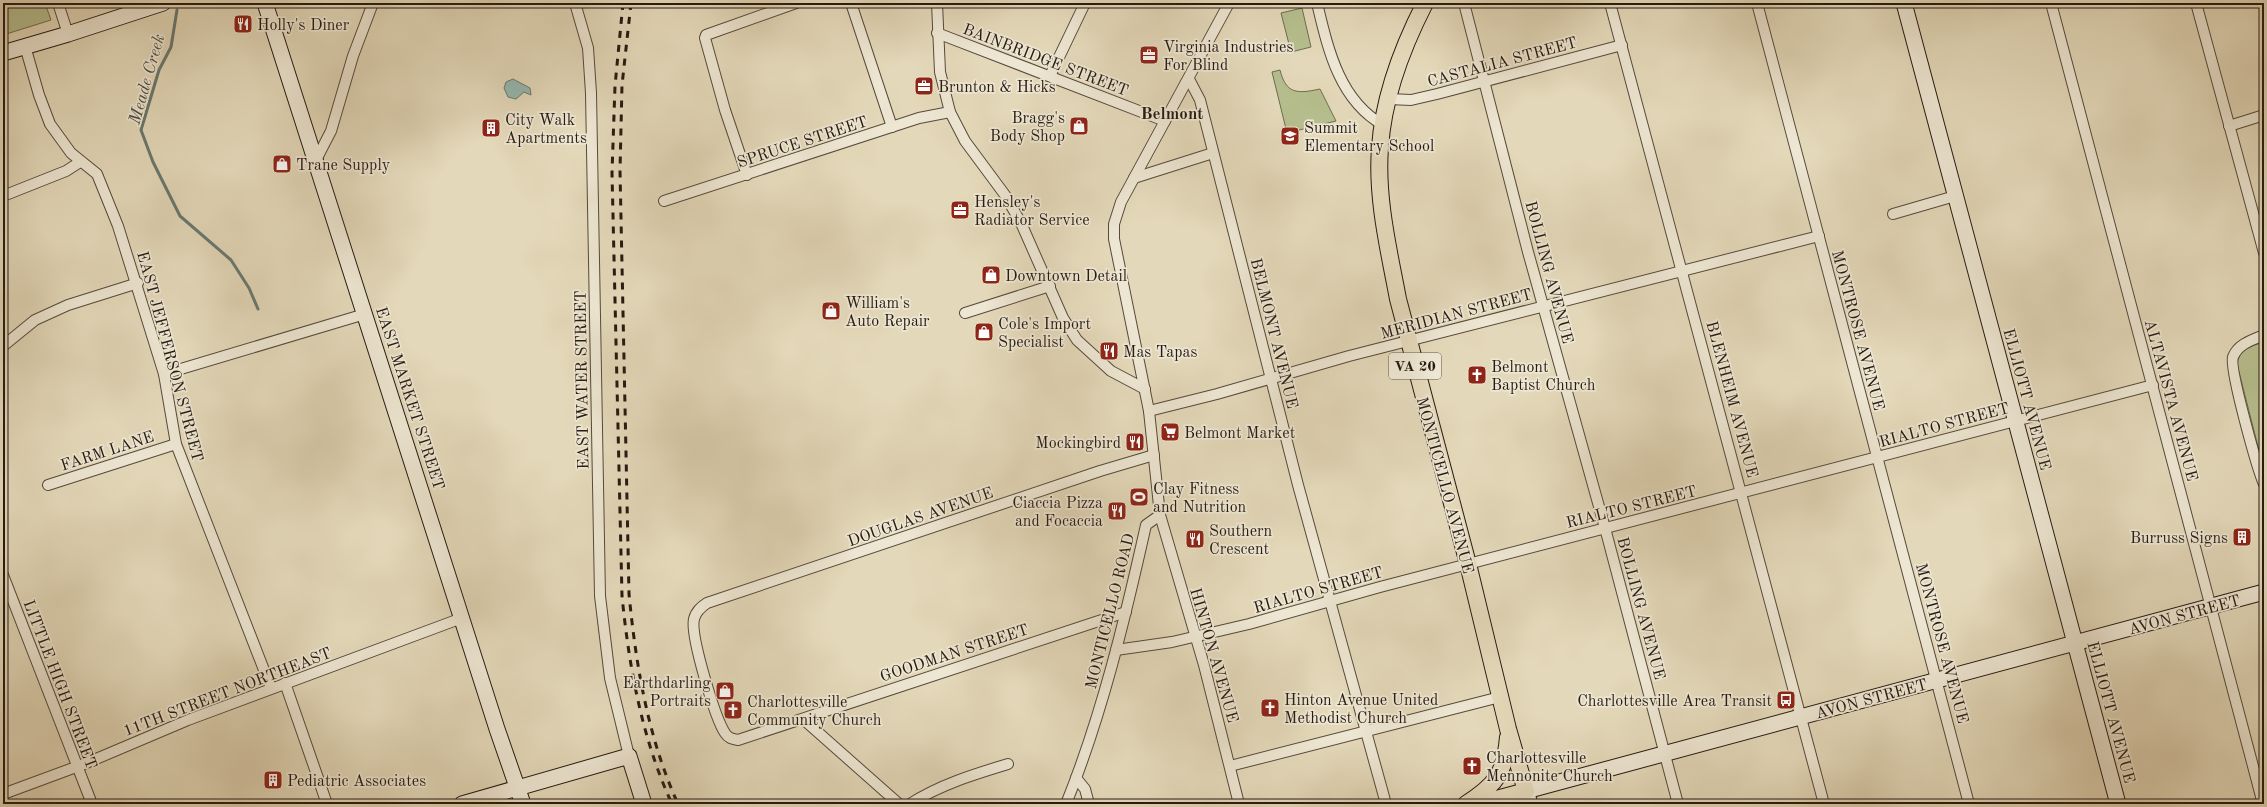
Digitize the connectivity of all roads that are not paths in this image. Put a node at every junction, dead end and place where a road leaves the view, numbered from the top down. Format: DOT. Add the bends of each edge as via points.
graph roads {
  1 [pos="58,3"];
  2 [pos="163,3"];
  3 [pos="265,3"];
  4 [pos="373,3"];
  5 [pos="575,3"];
  6 [pos="796,3"];
  7 [pos="851,3"];
  8 [pos="937,3"];
  9 [pos="1084,3"];
  10 [pos="1229,3"];
  11 [pos="1317,3"];
  12 [pos="1425,3"];
  13 [pos="1464,3"];
  14 [pos="1610,3"];
  15 [pos="1757,3"];
  16 [pos="1904,3"];
  17 [pos="2051,3"];
  18 [pos="2196,3"];
  19 [pos="937,33"];
  20 [pos="68,34"];
  21 [pos="25,46"];
  22 [pos="1622,46"];
  23 [pos="3,53"];
  24 [pos="1050,76"];
  25 [pos="1189,79"];
  26 [pos="1484,81"];
  27 [pos="1389,99"];
  28 [pos="950,112"];
  29 [pos="2264,115"];
  30 [pos="1165,121"];
  31 [pos="1383,125"];
  32 [pos="2229,126"];
  33 [pos="892,127"];
  34 [pos="1212,153"];
  35 [pos="316,160"];
  36 [pos="80,162"];
  37 [pos="747,175"];
  38 [pos="1134,178"];
  39 [pos="3,196"];
  40 [pos="1955,196"];
  41 [pos="664,201"];
  42 [pos="1892,214"];
  43 [pos="1819,236"];
  44 [pos="2264,253"];
  45 [pos="1683,270"];
  46 [pos="138,283"];
  47 [pos="1050,286"];
  48 [pos="1544,306"];
  49 [pos="965,313"];
  50 [pos="365,314"];
  51 [pos="2264,335"];
  52 [pos="1409,342"];
  53 [pos="3,346"];
  54 [pos="164,374"];
  55 [pos="1271,378"];
  56 [pos="2153,385"];
  57 [pos="1145,389"];
  58 [pos="1149,411"];
  59 [pos="2015,421"];
  60 [pos="176,444"];
  61 [pos="1154,455"];
  62 [pos="1878,456"];
  63 [pos="2264,484"];
  64 [pos="48,485"];
  65 [pos="1742,493"];
  66 [pos="1160,515"];
  67 [pos="1605,528"];
  68 [pos="1468,564"];
  69 [pos="3,575"];
  70 [pos="2264,592"];
  71 [pos="1330,601"];
  72 [pos="2210,607"];
  73 [pos="1126,612"];
  74 [pos="462,618"];
  75 [pos="1196,636"];
  76 [pos="2076,643"];
  77 [pos="1116,650"];
  78 [pos="1938,680"];
  79 [pos="285,683"];
  80 [pos="271,688"];
  81 [pos="1500,697"];
  82 [pos="1802,717"];
  83 [pos="803,719"];
  84 [pos="1508,729"];
  85 [pos="770,730"];
  86 [pos="1365,732"];
  87 [pos="1664,753"];
  88 [pos="629,756"];
  89 [pos="1008,764"];
  90 [pos="1230,766"];
  91 [pos="77,767"];
  92 [pos="1076,778"];
  93 [pos="519,789"];
  94 [pos="3,794"];
  95 [pos="1528,798"];
  96 [pos="92,804"];
  97 [pos="327,804"];
  98 [pos="462,804"];
  99 [pos="523,804"];
  100 [pos="644,804"];
  101 [pos="899,804"];
  102 [pos="910,804"];
  103 [pos="1066,804"];
  104 [pos="1089,804"];
  105 [pos="1240,804"];
  106 [pos="1386,804"];
  107 [pos="1466,804"];
  108 [pos="1478,804"];
  109 [pos="1678,804"];
  110 [pos="1824,804"];
  111 [pos="1969,804"];
  112 [pos="2118,804"];
  113 [pos="2263,804"];
  1 -- 20 [label="street"];
  2 -- 20 [label="main road"];
  3 -- 35 [label="main road, EAST MARKET STREET"];
  4 -- 35 [label="street" via="353,56 331,131"];
  5 -- 88 [label="street, EAST WATER STREET" via="588,48 590,86 602,624 610,678"];
  6 -- 37 [label="street" via="706,35 705,38"];
  7 -- 33 [label="street"];
  8 -- 19 [label="street"];
  9 -- 24 [label="street"];
  10 -- 25 [label="street"];
  11 -- 31 [label="street" via="1325,36 1340,77 1362,110"];
  12 -- 27 [label="main road, MONTICELLO AVENUE / VA 20" via="1408,39"];
  13 -- 26 [label="street, BOLLING AVENUE"];
  14 -- 22 [label="street, BLENHEIM AVENUE"];
  15 -- 43 [label="street, MONTROSE AVENUE"];
  16 -- 40 [label="main road, ELLIOTT AVENUE"];
  17 -- 56 [label="street, ALTAVISTA AVENUE"];
  18 -- 32 [label="street"];
  19 -- 24 [label="street, BAINBRIDGE STREET"];
  19 -- 28 [label="street" via="940,72"];
  20 -- 21 [label="main road"];
  21 -- 23 [label="main road"];
  21 -- 36 [label="street, EAST JEFFERSON STREET" via="45,113 58,136"];
  22 -- 26 [label="street, CASTALIA STREET"];
  22 -- 45 [label="street, BLENHEIM AVENUE"];
  24 -- 30 [label="street, BAINBRIDGE STREET"];
  25 -- 30 [label="street"];
  25 -- 34 [label="street, BELMONT AVENUE" via="1200,100"];
  26 -- 27 [label="street, CASTALIA STREET" via="1411,100"];
  26 -- 48 [label="street, BOLLING AVENUE"];
  27 -- 31 [label="main road, MONTICELLO AVENUE / VA 20"];
  28 -- 33 [label="street, SPRUCE STREET" via="936,113"];
  28 -- 47 [label="street" via="964,141 1005,195"];
  29 -- 32 [label="street"];
  30 -- 38 [label="street"];
  31 -- 52 [label="main road, MONTICELLO AVENUE / VA 20" via="1379,163 1382,195 1398,299"];
  32 -- 44 [label="street"];
  33 -- 37 [label="street, SPRUCE STREET"];
  34 -- 38 [label="street"];
  34 -- 55 [label="street, BELMONT AVENUE"];
  35 -- 50 [label="main road, EAST MARKET STREET"];
  36 -- 39 [label="street" via="66,171"];
  36 -- 46 [label="street, EAST JEFFERSON STREET" via="97,174"];
  37 -- 41 [label="street, SPRUCE STREET"];
  38 -- 57 [label="street" via="1116,213 1114,239"];
  40 -- 42 [label="street"];
  40 -- 59 [label="main road, ELLIOTT AVENUE"];
  43 -- 45 [label="street, MERIDIAN STREET"];
  43 -- 62 [label="street, MONTROSE AVENUE"];
  45 -- 48 [label="street, MERIDIAN STREET"];
  45 -- 65 [label="street, BLENHEIM AVENUE"];
  46 -- 53 [label="street" via="68,305 35,320"];
  46 -- 54 [label="street, EAST JEFFERSON STREET"];
  47 -- 49 [label="street"];
  47 -- 57 [label="street" via="1063,318 1077,340 1111,371"];
  48 -- 52 [label="street, MERIDIAN STREET"];
  48 -- 67 [label="street, BOLLING AVENUE"];
  50 -- 54 [label="street"];
  50 -- 74 [label="main road, EAST MARKET STREET"];
  51 -- 63 [label="street" via="2240,346 2235,352 2231,368"];
  52 -- 55 [label="street, MERIDIAN STREET"];
  52 -- 68 [label="main road, MONTICELLO AVENUE / VA 20"];
  54 -- 60 [label="street, EAST JEFFERSON STREET"];
  55 -- 58 [label="street, MERIDIAN STREET"];
  55 -- 71 [label="street, BELMONT AVENUE"];
  56 -- 59 [label="street, RIALTO STREET"];
  56 -- 72 [label="street, ALTAVISTA AVENUE"];
  57 -- 58 [label="street"];
  58 -- 61 [label="street"];
  59 -- 62 [label="street, RIALTO STREET"];
  59 -- 76 [label="main road, ELLIOTT AVENUE"];
  60 -- 64 [label="street, FARM LANE"];
  60 -- 80 [label="street, EAST JEFFERSON STREET"];
  61 -- 66 [label="street"];
  61 -- 85 [label="street, DOUGLAS AVENUE" via="1019,498 700,608 694,624 705,680 725,733 738,740"];
  62 -- 65 [label="street, RIALTO STREET"];
  62 -- 78 [label="street, MONTROSE AVENUE"];
  65 -- 67 [label="street, RIALTO STREET"];
  65 -- 82 [label="street, BLENHEIM AVENUE"];
  66 -- 73 [label="street, MONTICELLO ROAD" via="1146,526"];
  66 -- 75 [label="street, HINTON AVENUE"];
  67 -- 68 [label="street, RIALTO STREET"];
  67 -- 87 [label="street, BOLLING AVENUE"];
  68 -- 71 [label="street, RIALTO STREET"];
  68 -- 81 [label="main road, MONTICELLO AVENUE / VA 20"];
  69 -- 91 [label="street, LITTLE HIGH STREET"];
  70 -- 72 [label="main road, AVON STREET"];
  71 -- 75 [label="street, RIALTO STREET"];
  71 -- 86 [label="street, BELMONT AVENUE"];
  72 -- 76 [label="main road, AVON STREET"];
  72 -- 113 [label="street, ALTAVISTA AVENUE"];
  73 -- 77 [label="street, MONTICELLO ROAD"];
  73 -- 83 [label="street, GOODMAN STREET"];
  74 -- 79 [label="street, 11TH STREET NORTHEAST"];
  74 -- 93 [label="main road, EAST MARKET STREET"];
  75 -- 77 [label="street, RIALTO STREET"];
  75 -- 90 [label="street, HINTON AVENUE"];
  76 -- 78 [label="main road, AVON STREET"];
  76 -- 112 [label="main road, ELLIOTT AVENUE"];
  77 -- 92 [label="street, MONTICELLO ROAD"];
  78 -- 82 [label="main road, AVON STREET"];
  78 -- 111 [label="street, MONTROSE AVENUE"];
  79 -- 80 [label="street, 11TH STREET NORTHEAST"];
  79 -- 97 [label="street"];
  80 -- 91 [label="street, 11TH STREET NORTHEAST"];
  81 -- 84 [label="main road, MONTICELLO AVENUE / VA 20"];
  81 -- 86 [label="street"];
  82 -- 87 [label="main road, AVON STREET"];
  82 -- 110 [label="street, BLENHEIM AVENUE"];
  83 -- 85 [label="street, GOODMAN STREET"];
  83 -- 101 [label="street"];
  84 -- 95 [label="main road, MONTICELLO AVENUE / VA 20"];
  84 -- 107 [label="main road, VA 20" via="1507,754 1500,774 1483,794"];
  86 -- 90 [label="street"];
  86 -- 106 [label="street, BELMONT AVENUE"];
  87 -- 95 [label="main road, AVON STREET"];
  87 -- 109 [label="street, BOLLING AVENUE"];
  88 -- 93 [label="main road"];
  88 -- 100 [label="main road"];
  89 -- 102 [label="street" via="963,779"];
  90 -- 105 [label="street, HINTON AVENUE"];
  91 -- 94 [label="street, 11TH STREET NORTHEAST"];
  91 -- 96 [label="street, LITTLE HIGH STREET"];
  92 -- 103 [label="street, MONTICELLO ROAD"];
  92 -- 104 [label="street" via="1085,789"];
  93 -- 98 [label="main road"];
  93 -- 99 [label="main road, EAST MARKET STREET"];
  95 -- 108 [label="main road, AVON STREET"];
}
